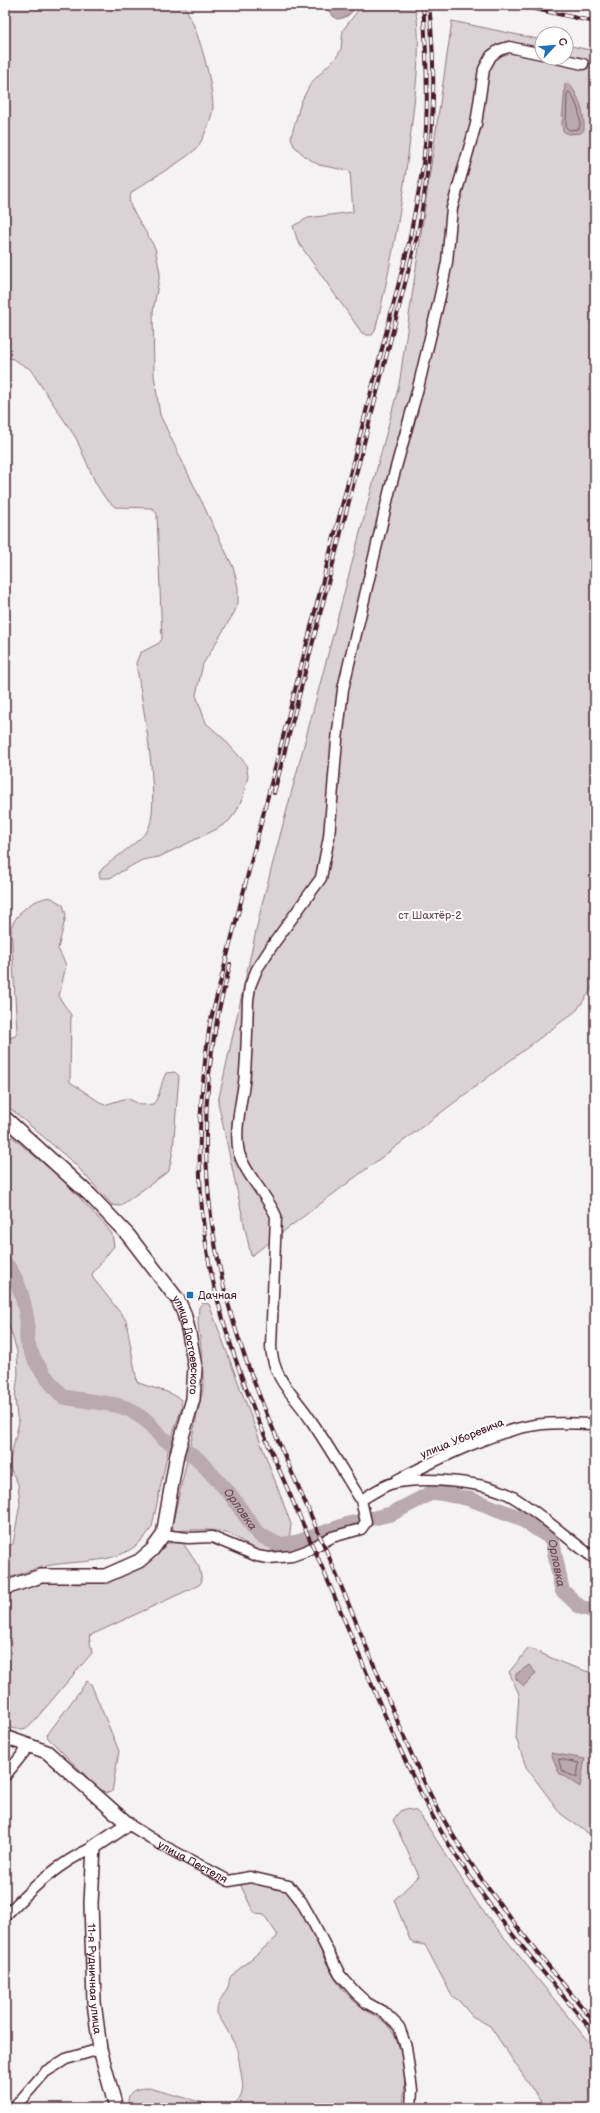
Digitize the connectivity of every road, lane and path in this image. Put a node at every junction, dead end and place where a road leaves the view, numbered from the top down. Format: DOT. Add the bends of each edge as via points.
graph roads {
  1 [pos="534,52"];
  2 [pos="574,62"];
  3 [pos="582,64"];
  4 [pos="5,1118"];
  5 [pos="595,1424"];
  6 [pos="390,1484"];
  7 [pos="361,1500"];
  8 [pos="162,1535"];
  9 [pos="595,1559"];
  10 [pos="5,1588"];
  11 [pos="5,1737"];
  12 [pos="29,1746"];
  13 [pos="5,1776"];
  14 [pos="128,1824"];
  15 [pos="94,1847"];
  16 [pos="5,1916"];
  17 [pos="100,2049"];
  18 [pos="14,2108"];
  19 [pos="116,2108"];
  20 [pos="411,2108"];
  1 -- 7 [label="street" via="510,47 499,50 484,69 476,124 452,208 447,262 440,296 390,489 343,688 328,837 321,878 257,969 248,1000 244,1082 237,1131 243,1164 276,1216 272,1363 278,1377 310,1419"];
  2 -- 3 [label="street"];
  4 -- 8 [label="main road, улица Достоевского" via="90,1195 128,1235 178,1300 184,1313 195,1368 193,1399 177,1454"];
  5 -- 6 [label="street, улица Уборевича" via="542,1424 501,1434 430,1463"];
  6 -- 7 [label="street, улица Уборевича"];
  6 -- 9 [label="street" via="439,1480 493,1488 512,1497"];
  7 -- 8 [label="street" via="365,1518 362,1529 332,1537 306,1551 283,1557 257,1556 212,1537"];
  8 -- 10 [label="main road, улица Достоевского" via="152,1550 139,1561 105,1576 41,1576"];
  11 -- 12 [label="main road, улица Пестеля"];
  12 -- 13 [label="street"];
  12 -- 14 [label="main road, улица Пестеля" via="47,1752"];
  14 -- 15 [label="main road"];
  14 -- 20 [label="street, улица Пестеля" via="229,1881 250,1877 289,1886 301,1901 340,1975 367,2003 392,2019 399,2027 406,2047 412,2090"];
  15 -- 16 [label="street" via="57,1867"];
  15 -- 17 [label="main road, 11-я Рудничная улица" via="91,1903 94,2002"];
  17 -- 18 [label="street" via="66,2059 45,2072"];
  17 -- 19 [label="main road, 11-я Рудничная улица"];
}
